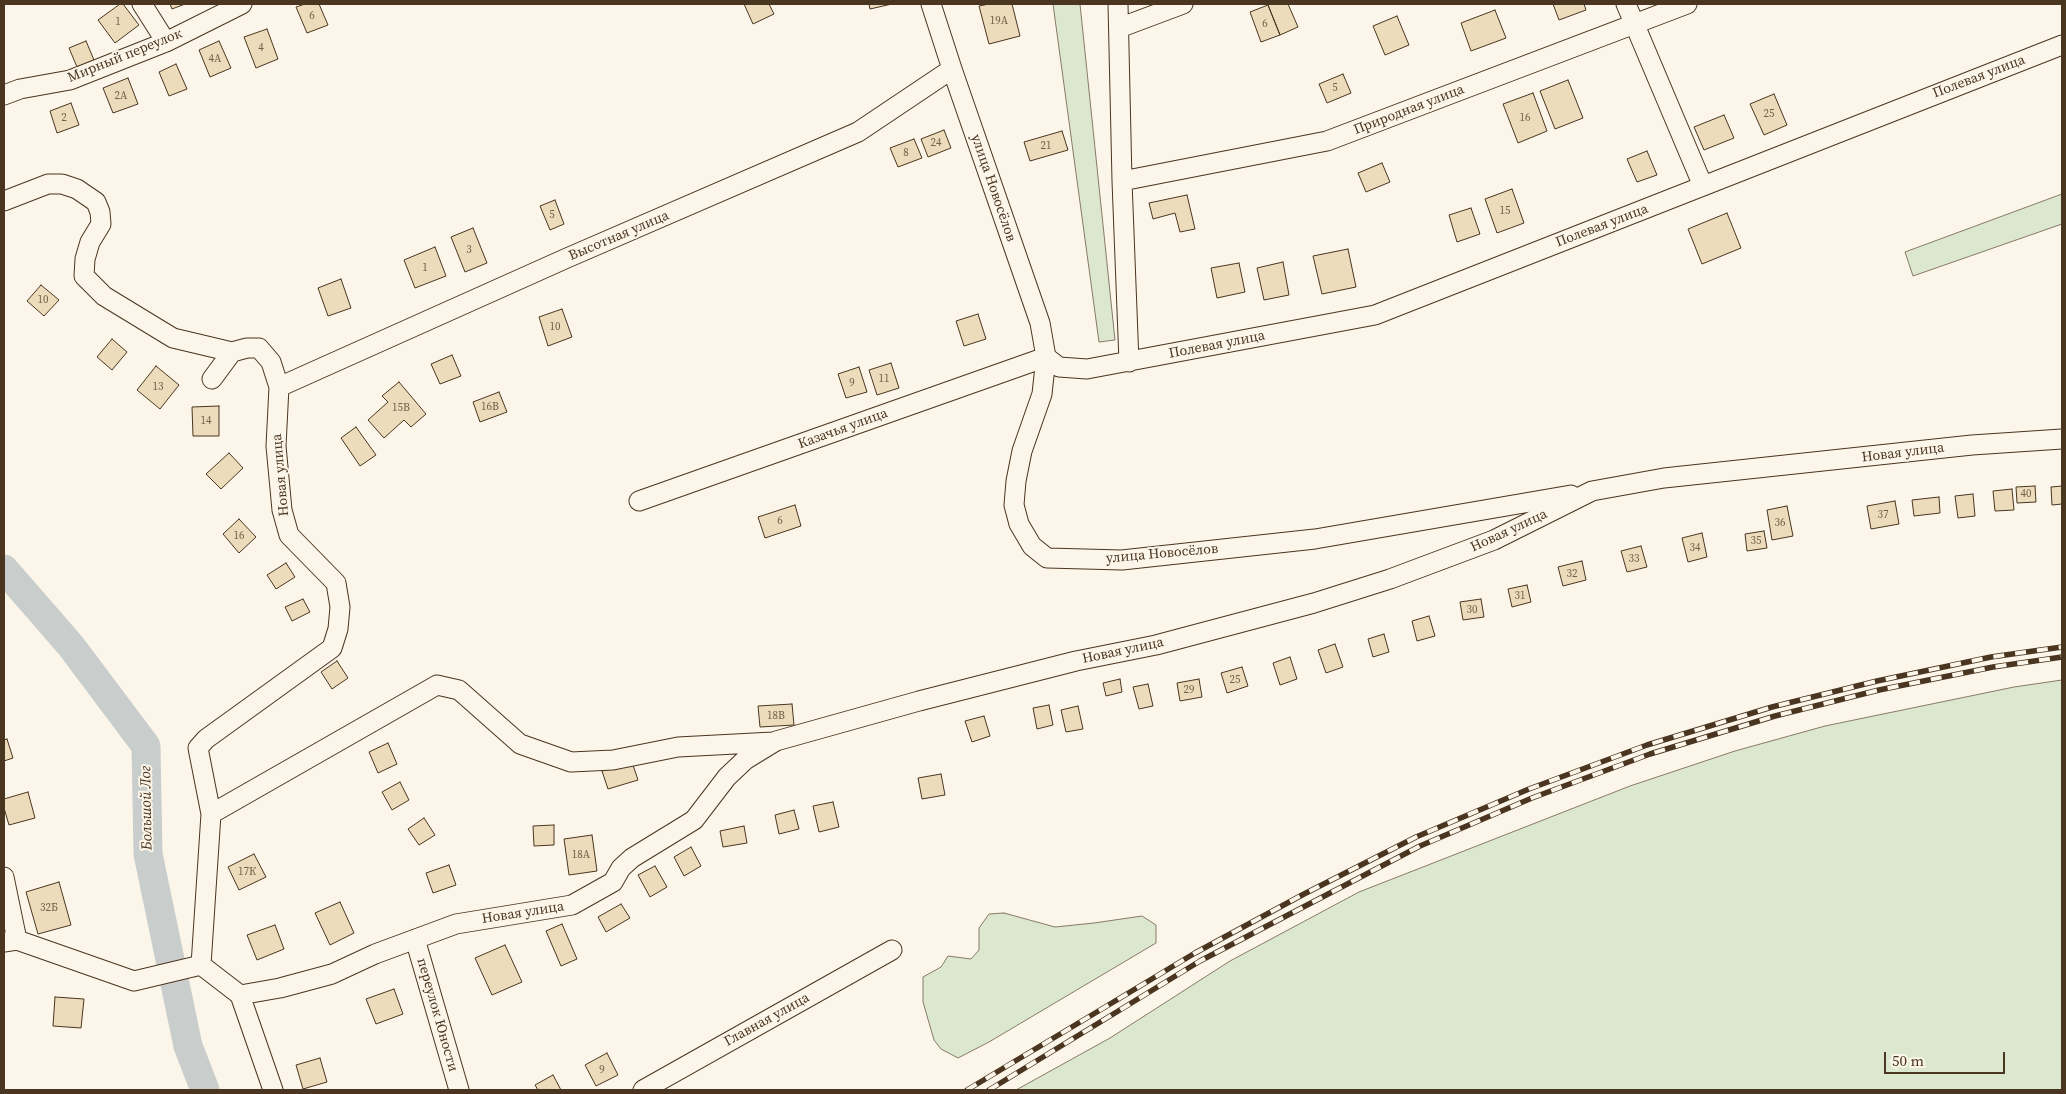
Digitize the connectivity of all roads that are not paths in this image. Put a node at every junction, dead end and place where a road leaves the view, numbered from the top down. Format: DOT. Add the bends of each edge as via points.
graph roads {
  1 [pos="142,4"];
  2 [pos="242,4"];
  3 [pos="931,4"];
  4 [pos="1118,4"];
  5 [pos="1183,4"];
  6 [pos="1626,4"];
  7 [pos="1687,4"];
  8 [pos="1634,24"];
  9 [pos="1119,28"];
  10 [pos="166,42"];
  11 [pos="2062,45"];
  12 [pos="952,70"];
  13 [pos="4,94"];
  14 [pos="1122,181"];
  15 [pos="1703,186"];
  16 [pos="4,201"];
  17 [pos="232,352"];
  18 [pos="1046,357"];
  19 [pos="1129,362"];
  20 [pos="212,380"];
  21 [pos="279,387"];
  22 [pos="2062,439"];
  23 [pos="1592,491"];
  24 [pos="639,501"];
  25 [pos="776,742"];
  26 [pos="211,814"];
  27 [pos="4,877"];
  28 [pos="414,939"];
  29 [pos="10,941"];
  30 [pos="892,950"];
  31 [pos="202,965"];
  32 [pos="240,995"];
  33 [pos="273,1090"];
  34 [pos="459,1090"];
  35 [pos="643,1090"];
  1 -- 10 [label="street"];
  2 -- 10 [label="street, Мирный переулок"];
  3 -- 12 [label="street, улица Новосёлов"];
  4 -- 9 [label="street"];
  5 -- 9 [label="street"];
  6 -- 8 [label="street"];
  7 -- 8 [label="street, Природная улица"];
  8 -- 14 [label="street, Природная улица" via="1327,142"];
  8 -- 15 [label="street"];
  9 -- 14 [label="street"];
  10 -- 13 [label="street, Мирный переулок" via="70,80"];
  11 -- 15 [label="street, Полевая улица"];
  12 -- 18 [label="street, улица Новосёлов" via="1030,292"];
  12 -- 21 [label="street, Высотная улица" via="858,132"];
  14 -- 19 [label="street"];
  15 -- 19 [label="street, Полевая улица" via="1375,315"];
  16 -- 17 [label="street, Новая улица" via="48,184 62,184 96,202 101,224 90,242 84,276 104,296 173,338"];
  17 -- 20 [label="street"];
  17 -- 21 [label="street, Новая улица" via="259,348 272,362"];
  18 -- 19 [label="street, Полевая улица" via="1059,367 1087,369"];
  18 -- 23 [label="street, улица Новосёлов" via="1042,394 1022,451 1014,504 1019,524 1032,546 1047,558 1122,560 1315,539"];
  18 -- 24 [label="street, Казачья улица"];
  21 -- 26 [label="street, Новая улица" via="276,446 282,510 289,535 336,583 340,607 338,628 332,648 198,748"];
  22 -- 23 [label="street, Новая улица" via="1972,445 1664,478"];
  23 -- 25 [label="street, Новая улица" via="1494,540 1314,603 1156,645 1076,661 919,701"];
  25 -- 26 [label="street" via="678,747 613,760 571,762 520,744 459,690 437,685"];
  25 -- 28 [label="street, Новая улица" via="745,760 727,776 694,820 632,858 613,882 598,891 572,905 456,924"];
  26 -- 31 [label="street, Новая улица"];
  27 -- 29 [label="street"];
  28 -- 32 [label="street, Новая улица" via="332,974"];
  28 -- 34 [label="street, переулок Юности"];
  29 -- 31 [label="street" via="134,981"];
  30 -- 35 [label="street, Главная улица"];
  31 -- 32 [label="street"];
  32 -- 33 [label="street"];
}
